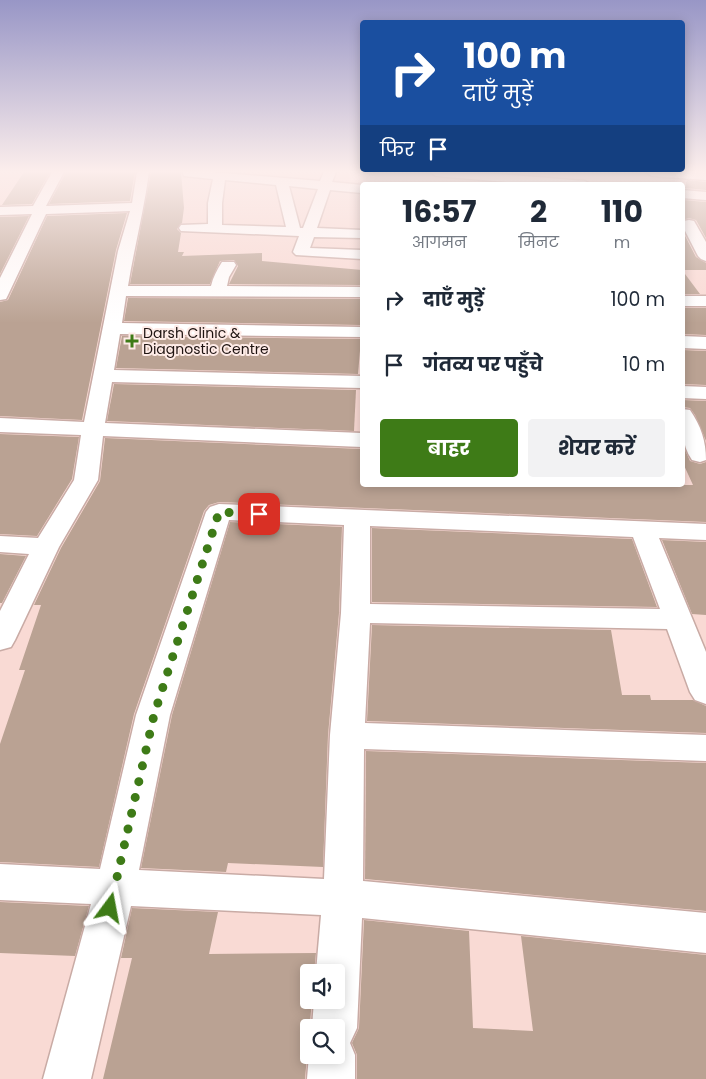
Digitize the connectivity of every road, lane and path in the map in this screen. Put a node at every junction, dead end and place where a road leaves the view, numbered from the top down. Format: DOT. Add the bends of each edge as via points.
graph roads {
  1 [pos="33,222"];
  2 [pos="134,222"];
  3 [pos="216,222"];
  4 [pos="292,222"];
  5 [pos="313,222"];
  6 [pos="686,223"];
  7 [pos="706,225"];
  8 [pos="186,228"];
  9 [pos="216,230"];
  10 [pos="294,232"];
  11 [pos="309,232"];
  12 [pos="360,234"];
  13 [pos="360,255"];
  14 [pos="706,256"];
  15 [pos="228,265"];
  16 [pos="218,290"];
  17 [pos="120,291"];
  18 [pos="360,292"];
  19 [pos="0,294"];
  20 [pos="685,301"];
  21 [pos="706,301"];
  22 [pos="112,328"];
  23 [pos="360,332"];
  24 [pos="685,342"];
  25 [pos="706,343"];
  26 [pos="103,376"];
  27 [pos="360,382"];
  28 [pos="685,392"];
  29 [pos="706,392"];
  30 [pos="685,424"];
  31 [pos="0,425"];
  32 [pos="93,430"];
  33 [pos="360,440"];
  34 [pos="696,455"];
  35 [pos="357,519"];
  36 [pos="643,530"];
  37 [pos="706,532"];
  38 [pos="0,544"];
  39 [pos="46,546"];
  40 [pos="356,613"];
  41 [pos="678,619"];
  42 [pos="0,640"];
  43 [pos="706,692"];
  44 [pos="347,735"];
  45 [pos="706,748"];
  46 [pos="0,882"];
  47 [pos="115,889"];
  48 [pos="342,898"];
  49 [pos="706,933"];
  50 [pos="338,964"];
  51 [pos="332,1064"];
  52 [pos="67,1079"];
  53 [pos="331,1079"];
  1 -- 19 [label="street"];
  2 -- 17 [label="street"];
  3 -- 9 [label="street"];
  4 -- 10 [label="street"];
  5 -- 11 [label="street"];
  6 -- 7 [label="street"];
  6 -- 14 [label="street"];
  8 -- 9 [label="street"];
  9 -- 10 [label="street"];
  10 -- 11 [label="street"];
  11 -- 12 [label="street"];
  11 -- 13 [label="street" via="301,252"];
  15 -- 16 [label="street"];
  16 -- 17 [label="street"];
  16 -- 18 [label="street" via="316,285"];
  17 -- 22 [label="street"];
  20 -- 21 [label="street"];
  22 -- 23 [label="street"];
  22 -- 26 [label="street"];
  24 -- 25 [label="street"];
  26 -- 27 [label="street"];
  26 -- 32 [label="street"];
  28 -- 29 [label="street"];
  30 -- 34 [label="street"];
  31 -- 32 [label="street"];
  32 -- 33 [label="street"];
  32 -- 39 [label="street" via="86,480"];
  35 -- 36 [label="street"];
  35 -- 40 [label="street"];
  35 -- 47 [label="street" via="219,512 154,715"];
  36 -- 37 [label="street"];
  36 -- 41 [label="street"];
  38 -- 39 [label="street"];
  39 -- 42 [label="street"];
  40 -- 41 [label="street"];
  40 -- 44 [label="street"];
  41 -- 43 [label="street"];
  44 -- 45 [label="street"];
  44 -- 48 [label="street"];
  46 -- 47 [label="street"];
  47 -- 48 [label="street"];
  47 -- 52 [label="street"];
  48 -- 49 [label="street"];
  48 -- 50 [label="street"];
  51 -- 53 [label="street"];
}
